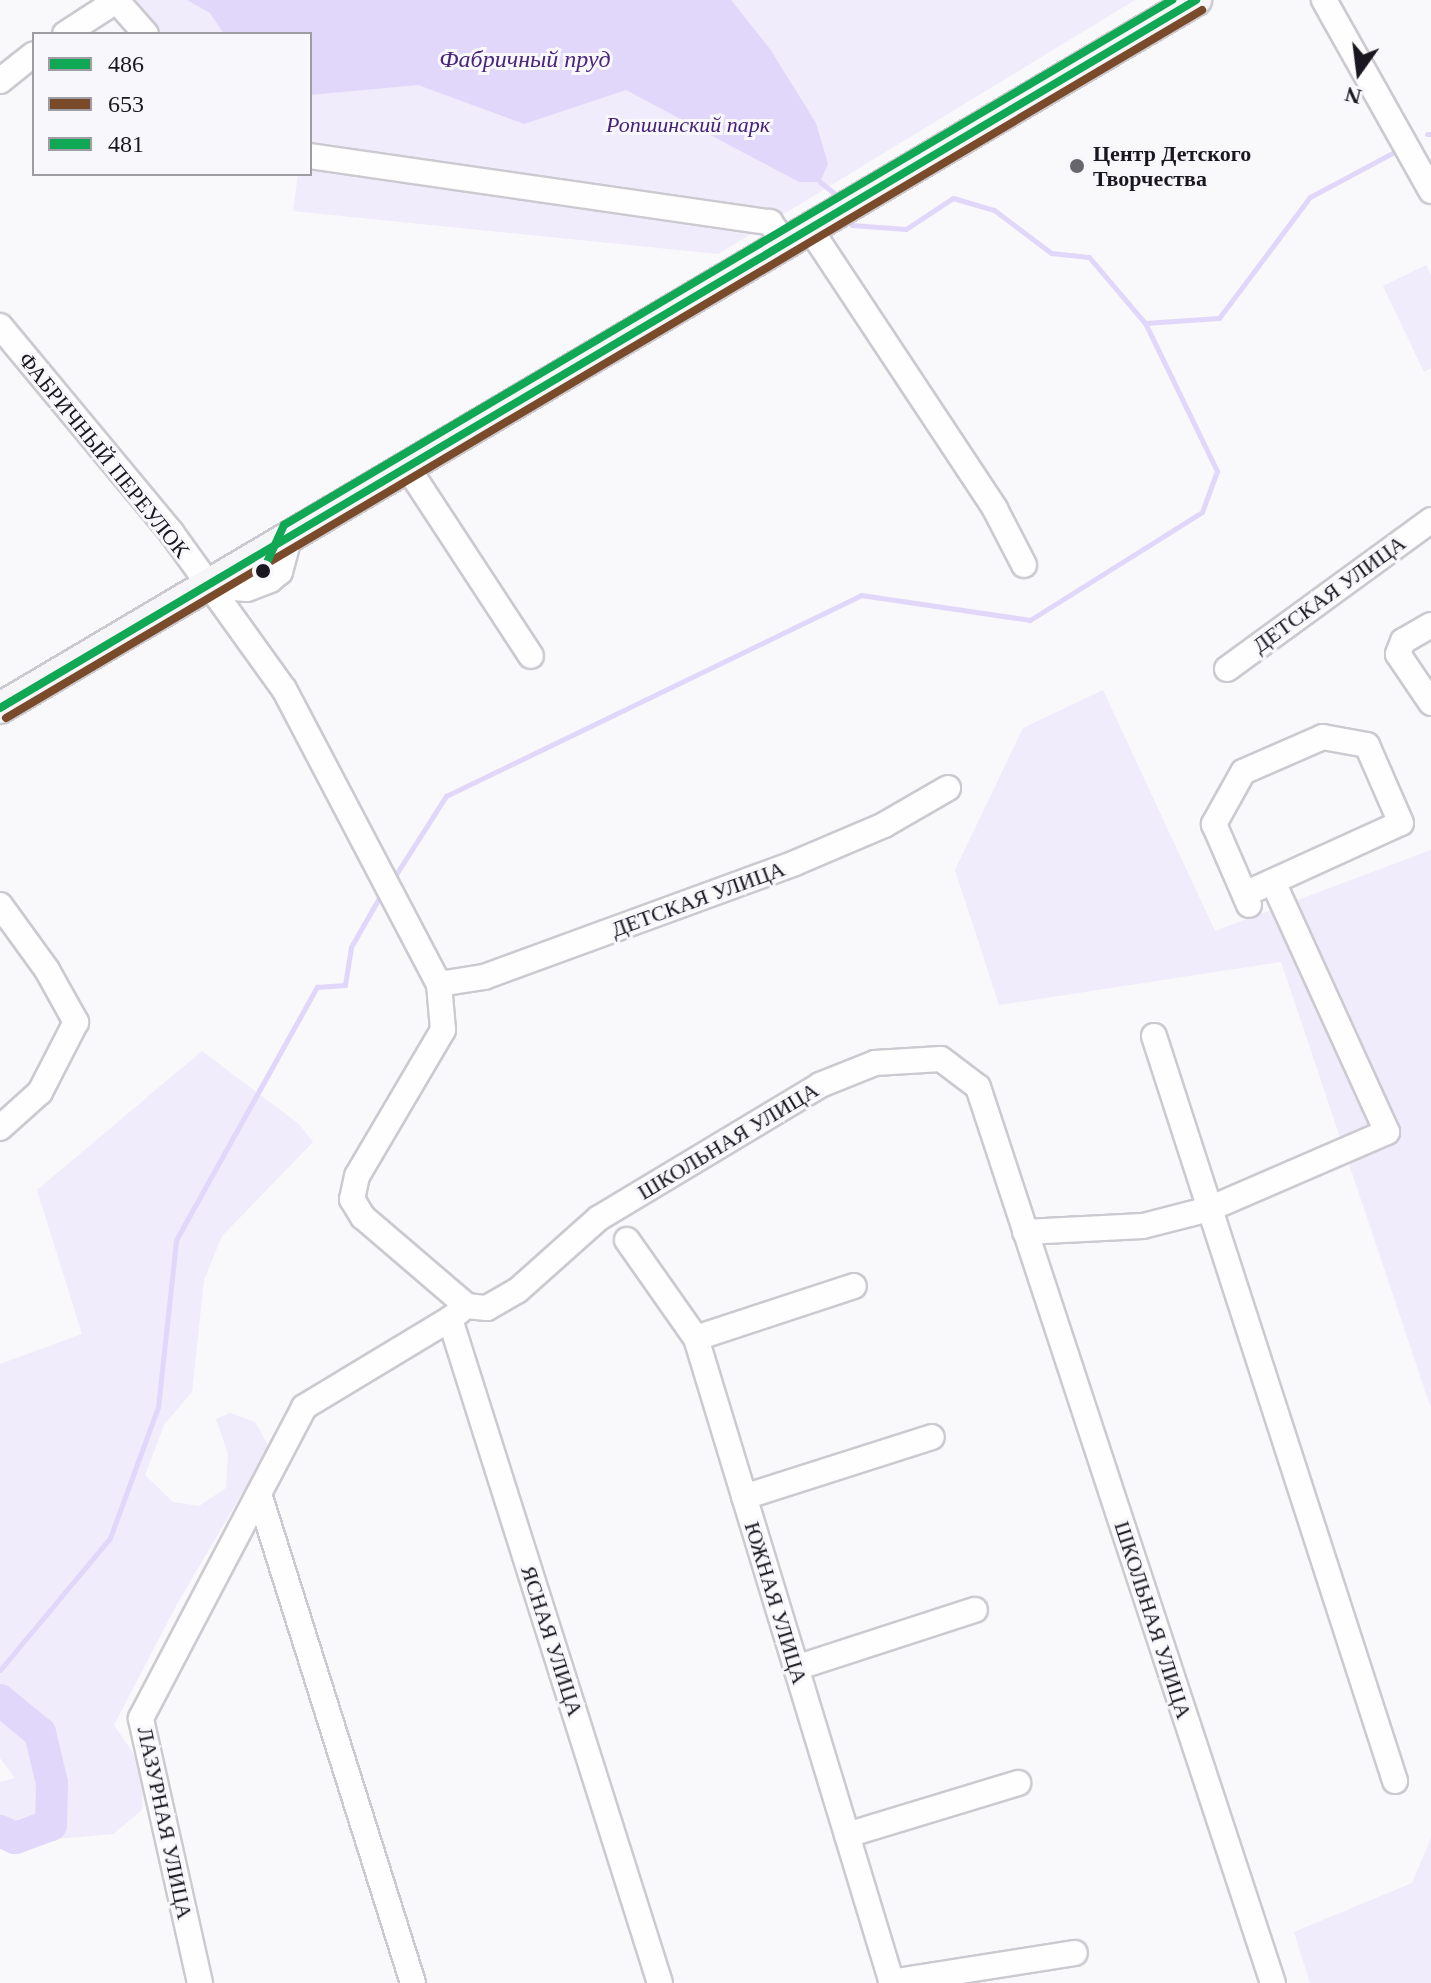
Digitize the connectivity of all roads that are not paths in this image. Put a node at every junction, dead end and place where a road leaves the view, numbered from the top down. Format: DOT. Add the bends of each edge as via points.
graph roads {
  1 [pos="116,0"];
  2 [pos="1196,0"];
  3 [pos="1324,0"];
  4 [pos="68,32"];
  5 [pos="144,32"];
  6 [pos="32,56"];
  7 [pos="0,81"];
  8 [pos="312,156"];
  9 [pos="1431,191"];
  10 [pos="798,236"];
  11 [pos="0,326"];
  12 [pos="406,465"];
  13 [pos="1431,520"];
  14 [pos="1024,565"];
  15 [pos="207,586"];
  16 [pos="1431,625"];
  17 [pos="531,656"];
  18 [pos="1227,669"];
  19 [pos="1431,703"];
  20 [pos="0,708"];
  21 [pos="948,788"];
  22 [pos="1273,882"];
  23 [pos="0,905"];
  24 [pos="439,984"];
  25 [pos="1154,1036"];
  26 [pos="0,1128"];
  27 [pos="1209,1209"];
  28 [pos="1025,1232"];
  29 [pos="627,1240"];
  30 [pos="854,1286"];
  31 [pos="458,1312"];
  32 [pos="696,1338"];
  33 [pos="932,1437"];
  34 [pos="258,1495"];
  35 [pos="744,1497"];
  36 [pos="975,1610"];
  37 [pos="796,1668"];
  38 [pos="1395,1781"];
  39 [pos="1018,1783"];
  40 [pos="847,1835"];
  41 [pos="1075,1953"];
  42 [pos="891,1982"];
  43 [pos="200,1983"];
  44 [pos="413,1983"];
  45 [pos="660,1983"];
  46 [pos="1273,1983"];
  1 -- 4 [label="street"];
  1 -- 5 [label="street"];
  2 -- 10 [label="main road"];
  3 -- 9 [label="street"];
  6 -- 7 [label="street"];
  8 -- 10 [label="street" via="770,222"];
  10 -- 12 [label="main road"];
  10 -- 14 [label="street" via="995,509"];
  11 -- 15 [label="street, ФАБРИЧНЫЙ ПЕРЕУЛОК" via="171,532"];
  12 -- 15 [label="main road"];
  12 -- 17 [label="street"];
  13 -- 18 [label="street, ДЕТСКАЯ УЛИЦА"];
  15 -- 20 [label="main road"];
  15 -- 24 [label="street" via="284,689"];
  16 -- 19 [label="street" via="1403,641 1398,654"];
  21 -- 24 [label="street, ДЕТСКАЯ УЛИЦА" via="884,825 795,863 484,977"];
  22 -- 22 [label="street" via="1247,899 1214,824 1243,772 1323,737 1367,745 1401,823"];
  22 -- 27 [label="street" via="1387,1132"];
  23 -- 26 [label="street" via="47,970 76,1022 40,1092"];
  24 -- 31 [label="street" via="443,1030 357,1176 352,1199 363,1217"];
  25 -- 27 [label="street"];
  27 -- 28 [label="street" via="1143,1226"];
  27 -- 38 [label="street"];
  28 -- 31 [label="street, ШКОЛЬНАЯ УЛИЦА" via="978,1087 941,1059 875,1063 763,1115 599,1218 517,1291 487,1308"];
  28 -- 46 [label="street, ШКОЛЬНАЯ УЛИЦА"];
  29 -- 32 [label="street, ЮЖНАЯ УЛИЦА"];
  30 -- 32 [label="street"];
  31 -- 34 [label="street, ШКОЛЬНАЯ УЛИЦА" via="304,1407"];
  31 -- 45 [label="street, ЯСНАЯ УЛИЦА"];
  32 -- 35 [label="street, ЮЖНАЯ УЛИЦА"];
  33 -- 35 [label="street"];
  34 -- 43 [label="street, ЛАЗУРНАЯ УЛИЦА" via="141,1718"];
  34 -- 44 [label="street"];
  35 -- 37 [label="street, ЮЖНАЯ УЛИЦА"];
  36 -- 37 [label="street"];
  37 -- 40 [label="street, ЮЖНАЯ УЛИЦА"];
  39 -- 40 [label="street"];
  40 -- 42 [label="street, ЮЖНАЯ УЛИЦА"];
  41 -- 42 [label="street"];
}
